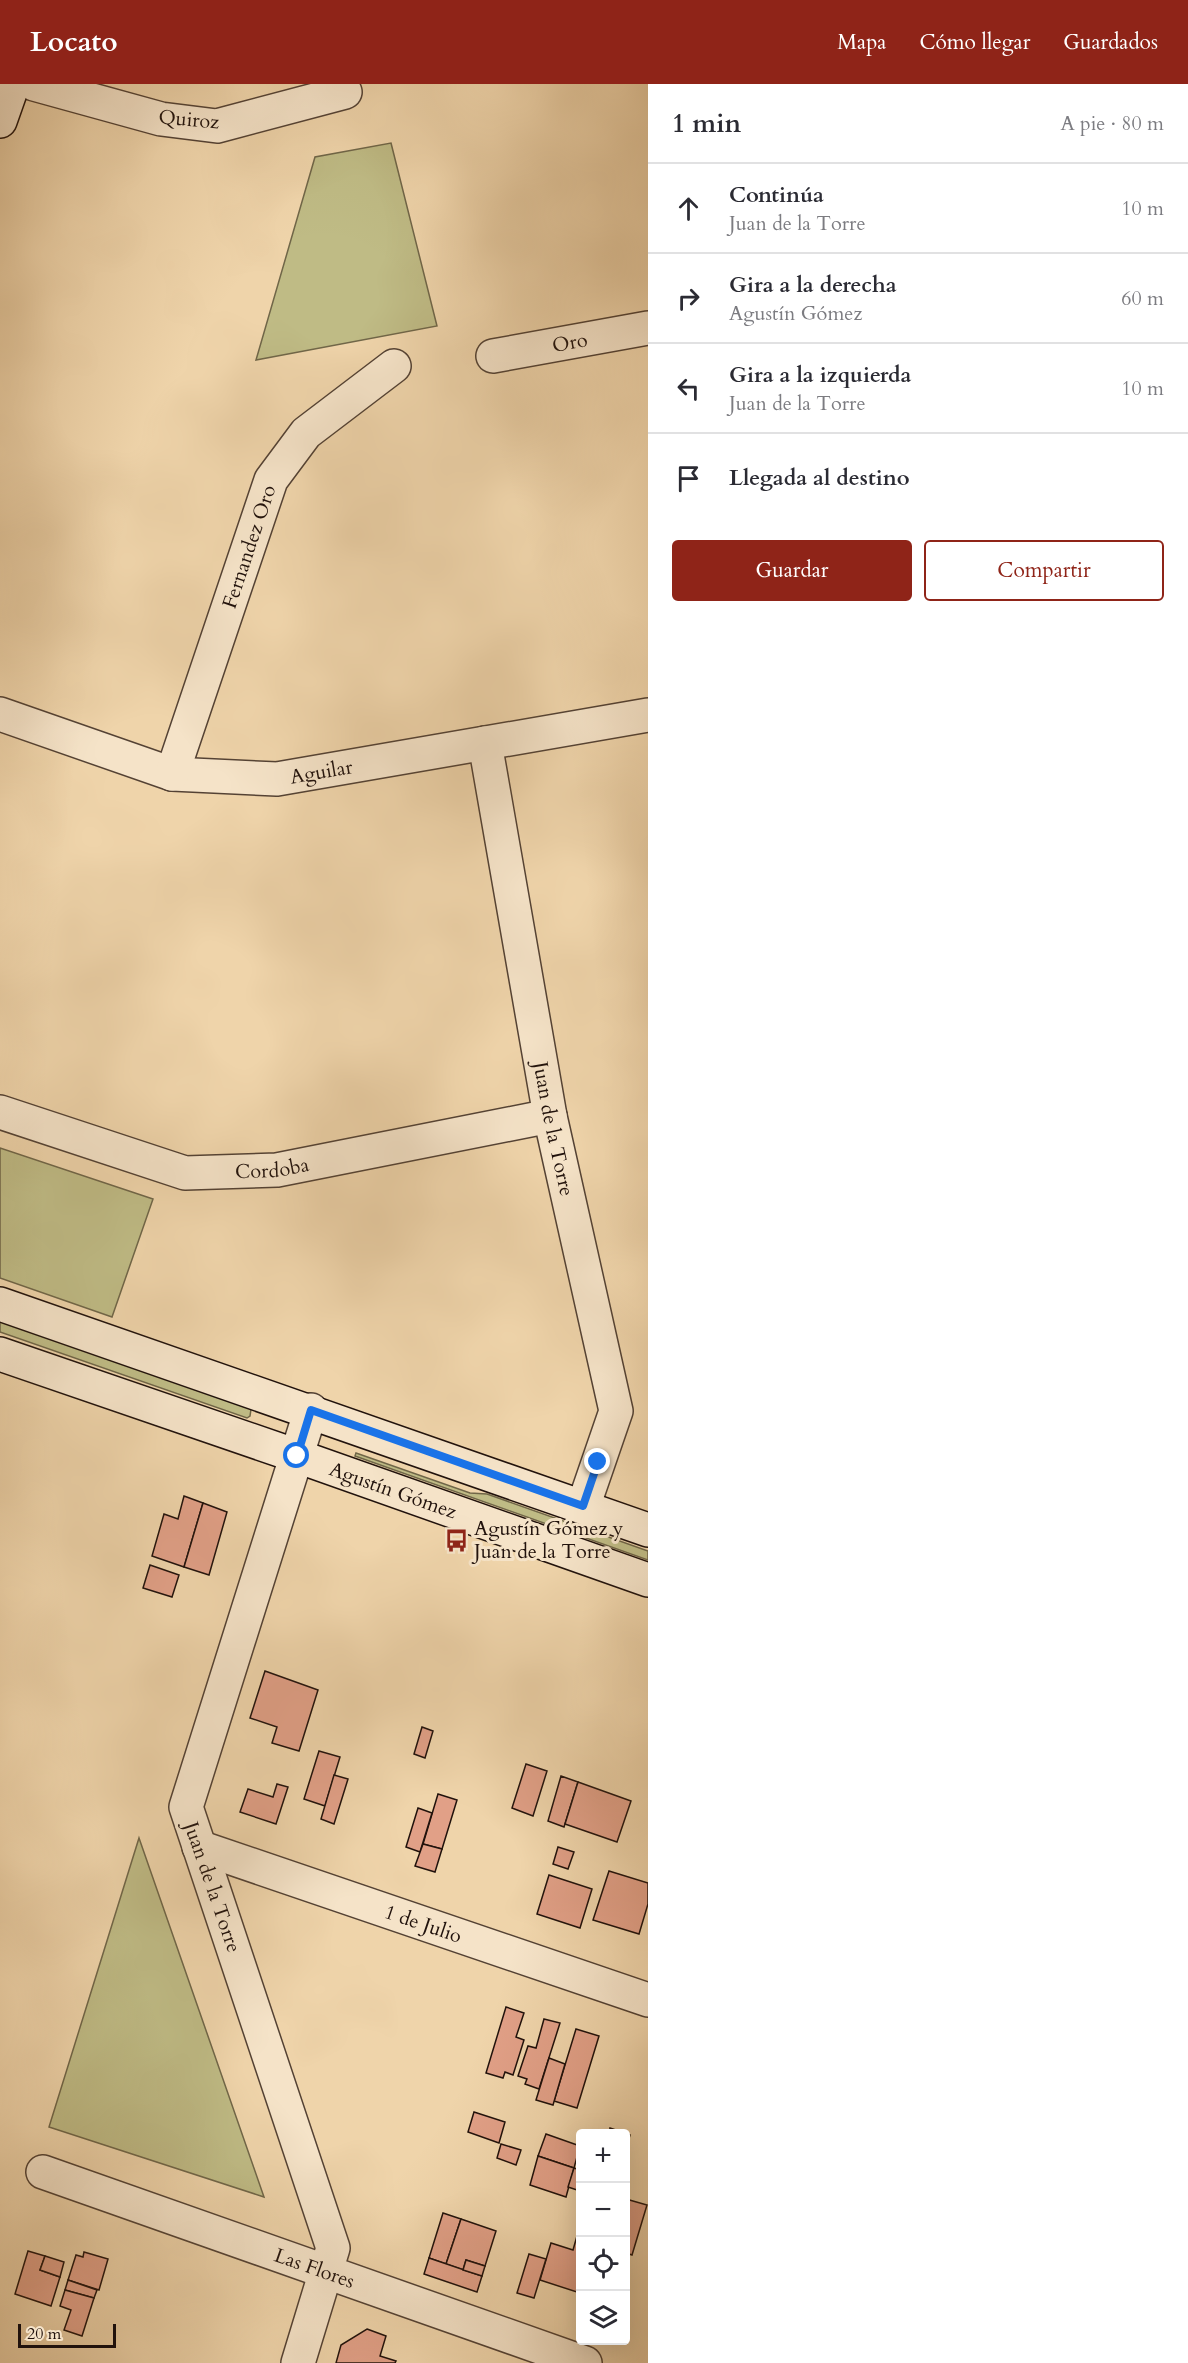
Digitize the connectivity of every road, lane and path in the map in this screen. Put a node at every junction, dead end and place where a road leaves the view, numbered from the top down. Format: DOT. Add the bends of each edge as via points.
graph roads {
  1 [pos="13,84"];
  2 [pos="34,84"];
  3 [pos="345,92"];
  4 [pos="0,121"];
  5 [pos="648,328"];
  6 [pos="493,356"];
  7 [pos="394,366"];
  8 [pos="0,714"];
  9 [pos="648,715"];
  10 [pos="485,743"];
  11 [pos="172,774"];
  12 [pos="0,1112"];
  13 [pos="550,1116"];
  14 [pos="0,1304"];
  15 [pos="0,1354"];
  16 [pos="311,1410"];
  17 [pos="297,1456"];
  18 [pos="583,1506"];
  19 [pos="648,1530"];
  20 [pos="648,1580"];
  21 [pos="200,1847"];
  22 [pos="648,2000"];
  23 [pos="43,2172"];
  24 [pos="326,2272"];
  25 [pos="298,2363"];
  26 [pos="585,2363"];
  1 -- 4 [label="street"];
  2 -- 3 [label="street, Quiroz" via="161,118 217,126"];
  5 -- 6 [label="street, Oro"];
  7 -- 11 [label="street, Fernandez Oro" via="306,433 271,480"];
  8 -- 11 [label="street, Aguilar"];
  9 -- 10 [label="street, Aguilar"];
  10 -- 11 [label="street, Aguilar" via="277,779"];
  10 -- 13 [label="street, Juan de la Torre"];
  12 -- 13 [label="street, Cordoba" via="185,1173 277,1170"];
  13 -- 18 [label="street, Juan de la Torre" via="616,1412"];
  14 -- 16 [label="street"];
  15 -- 17 [label="street, Agustín Gómez"];
  16 -- 17 [label="street, Juan de la Torre"];
  16 -- 18 [label="street"];
  17 -- 20 [label="street, Agustín Gómez"];
  17 -- 21 [label="street, Juan de la Torre" via="186,1807"];
  18 -- 19 [label="street"];
  21 -- 22 [label="street, 1 de Julio"];
  21 -- 24 [label="street, Juan de la Torre" via="333,2248"];
  23 -- 24 [label="street, Las Flores"];
  24 -- 25 [label="street, Juan de la Torre"];
  24 -- 26 [label="street, Las Flores"];
}
